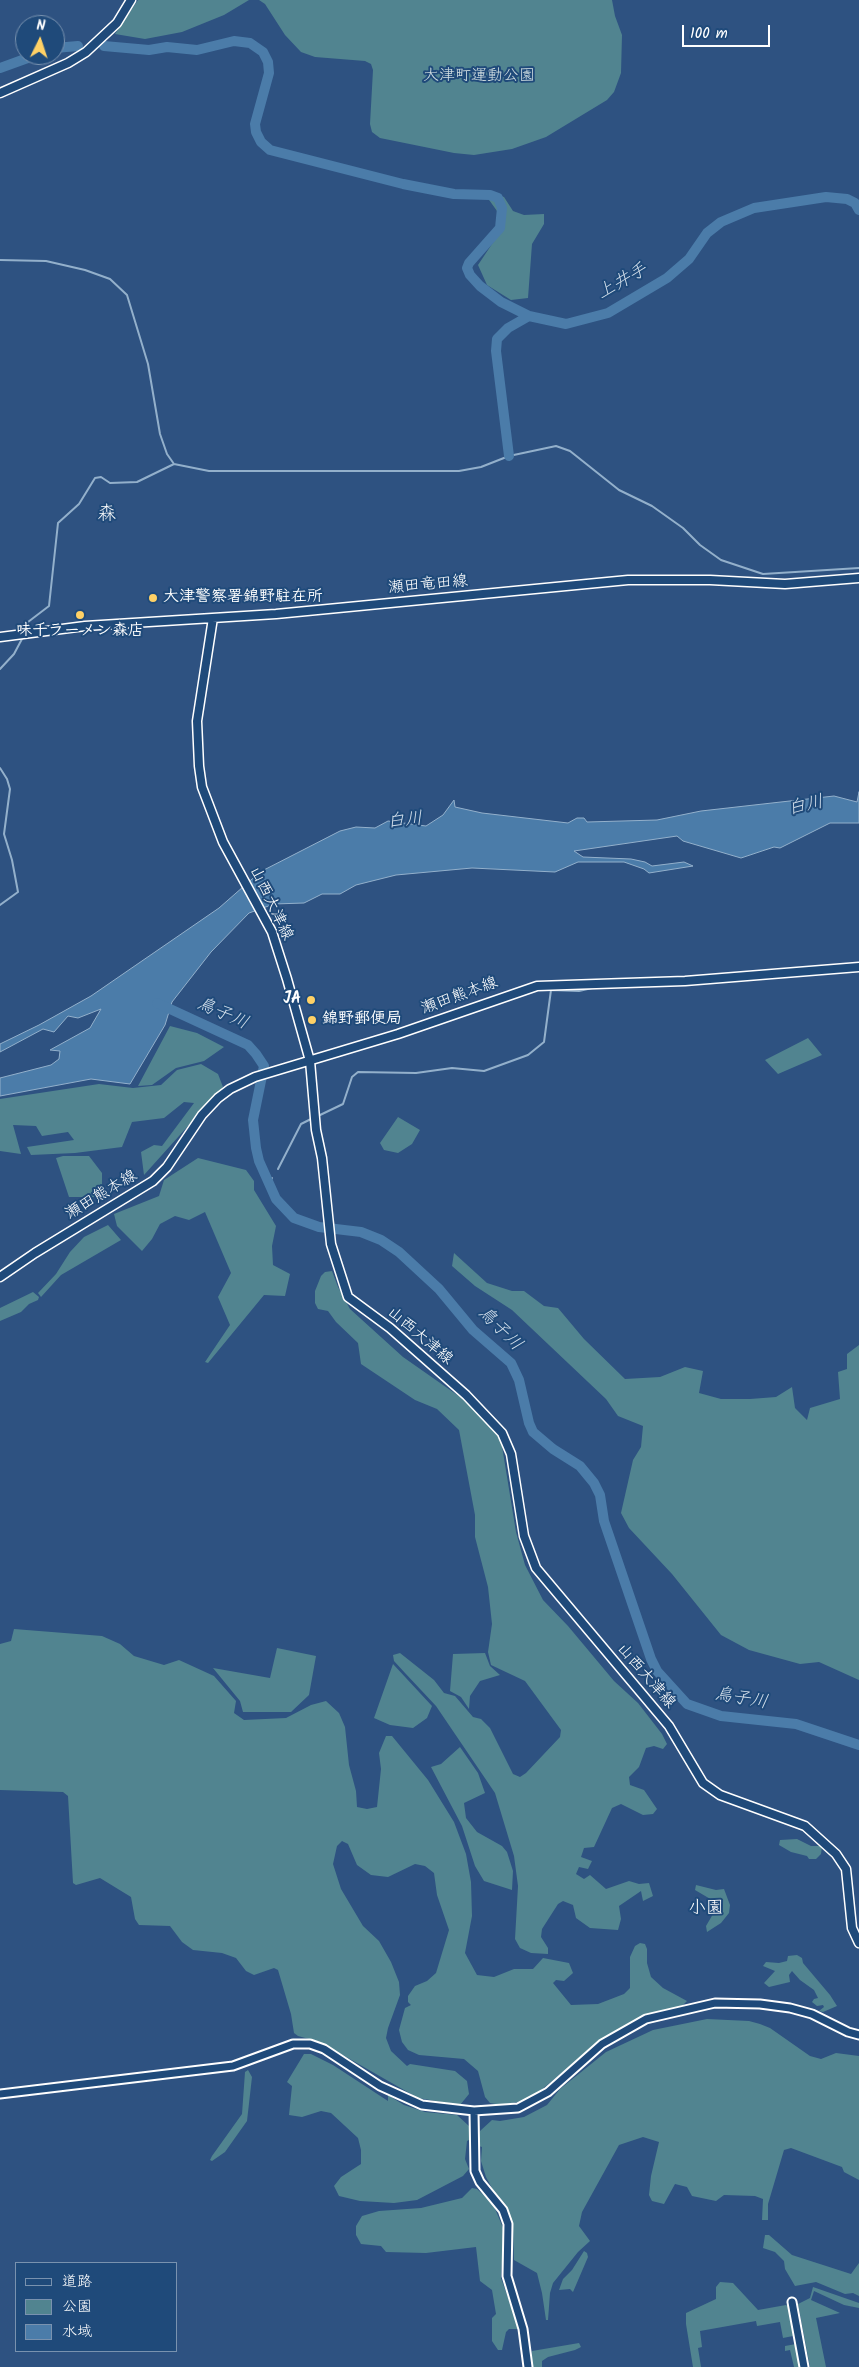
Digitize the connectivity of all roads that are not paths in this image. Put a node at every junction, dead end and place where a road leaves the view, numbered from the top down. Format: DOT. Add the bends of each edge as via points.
graph roads {
  1 [pos="131,0"];
  2 [pos="0,92"];
  3 [pos="859,578"];
  4 [pos="213,618"];
  5 [pos="0,637"];
  6 [pos="859,967"];
  7 [pos="310,1062"];
  8 [pos="0,1278"];
  9 [pos="859,1943"];
  10 [pos="859,2035"];
  11 [pos="0,2094"];
  12 [pos="474,2111"];
  13 [pos="792,2302"];
  14 [pos="528,2367"];
  15 [pos="804,2367"];
  1 -- 2 [label="main road" via="117,23 86,52"];
  3 -- 4 [label="main road, 瀬田竜田線" via="785,584 628,580"];
  4 -- 5 [label="main road, 瀬田竜田線" via="85,626"];
  4 -- 7 [label="main road, 山西大津線" via="198,721 199,766 206,801 223,842 272,932"];
  6 -- 7 [label="main road, 瀬田熊本線" via="684,981 537,986"];
  7 -- 8 [label="main road, 瀬田熊本線" via="256,1077 230,1089 202,1115 167,1167 153,1181"];
  7 -- 9 [label="main road, 山西大津線" via="331,1241 348,1297 390,1328 466,1395 502,1433 511,1454 524,1536 536,1568 665,1721 703,1783 720,1795 805,1826 836,1854 846,1869 852,1928"];
  10 -- 12 [label="street" via="790,2008 715,2003 646,2019 602,2044 548,2092 518,2108"];
  11 -- 12 [label="street" via="233,2066 280,2047 310,2044 324,2049 401,2097 440,2109"];
  12 -- 14 [label="street" via="475,2170 480,2182 503,2210 508,2224 507,2276 523,2328"];
  13 -- 15 [label="street"];
}
